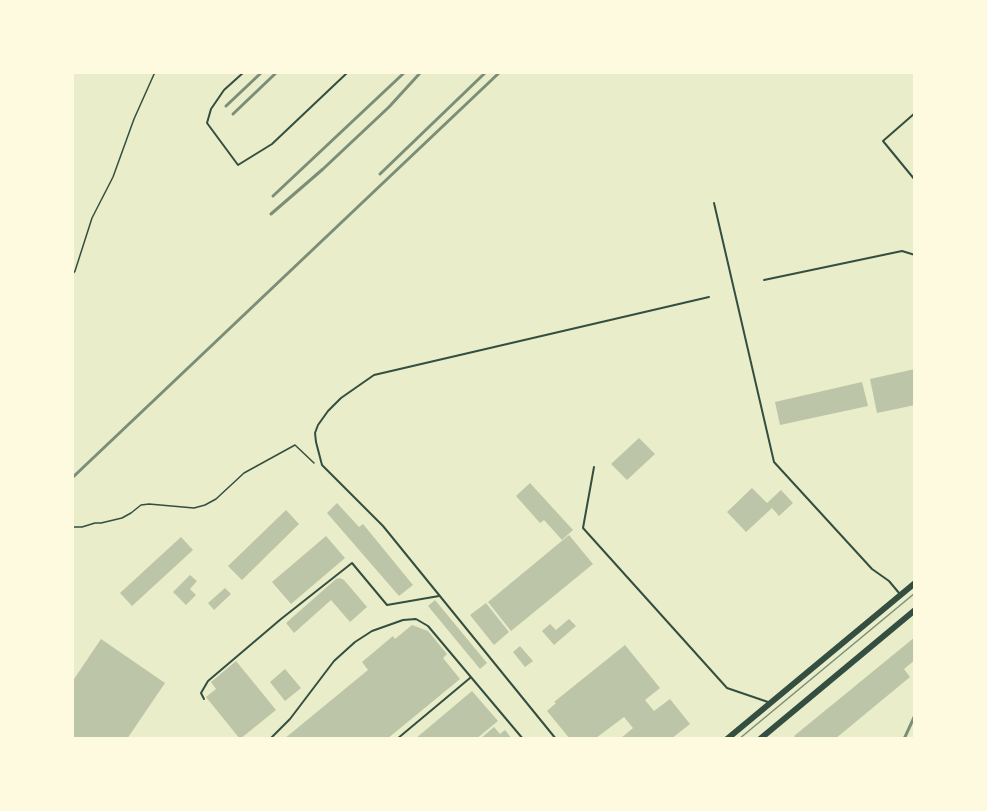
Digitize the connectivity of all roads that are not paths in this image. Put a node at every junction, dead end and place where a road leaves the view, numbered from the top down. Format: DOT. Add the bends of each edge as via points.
graph roads {
  1 [pos="244,72"];
  2 [pos="348,72"];
  3 [pos="915,113"];
  4 [pos="915,180"];
  5 [pos="714,203"];
  6 [pos="915,255"];
  7 [pos="764,280"];
  8 [pos="709,297"];
  9 [pos="594,467"];
  10 [pos="915,583"];
  11 [pos="901,595"];
  12 [pos="439,596"];
  13 [pos="915,610"];
  14 [pos="470,678"];
  15 [pos="204,699"];
  16 [pos="770,703"];
  17 [pos="270,739"];
  18 [pos="397,739"];
  19 [pos="523,739"];
  20 [pos="556,739"];
  21 [pos="728,739"];
  22 [pos="760,739"];
  1 -- 2 [label="lane" via="224,90 207,123 238,165 272,144"];
  3 -- 4 [label="lane" via="884,141"];
  5 -- 11 [label="lane" via="774,462 872,569"];
  6 -- 7 [label="lane" via="902,251"];
  8 -- 12 [label="lane" via="374,375 328,411 315,433 322,465 383,526"];
  9 -- 16 [label="lane" via="584,528 728,688"];
  10 -- 11 [label="main road"];
  11 -- 16 [label="main road"];
  12 -- 15 [label="lane" via="387,605 352,563 208,681 201,693"];
  12 -- 20 [label="lane"];
  13 -- 22 [label="main road"];
  14 -- 17 [label="lane" via="428,626 416,619 403,620 355,642 334,661"];
  14 -- 18 [label="lane"];
  14 -- 19 [label="lane"];
  16 -- 21 [label="main road"];
}
